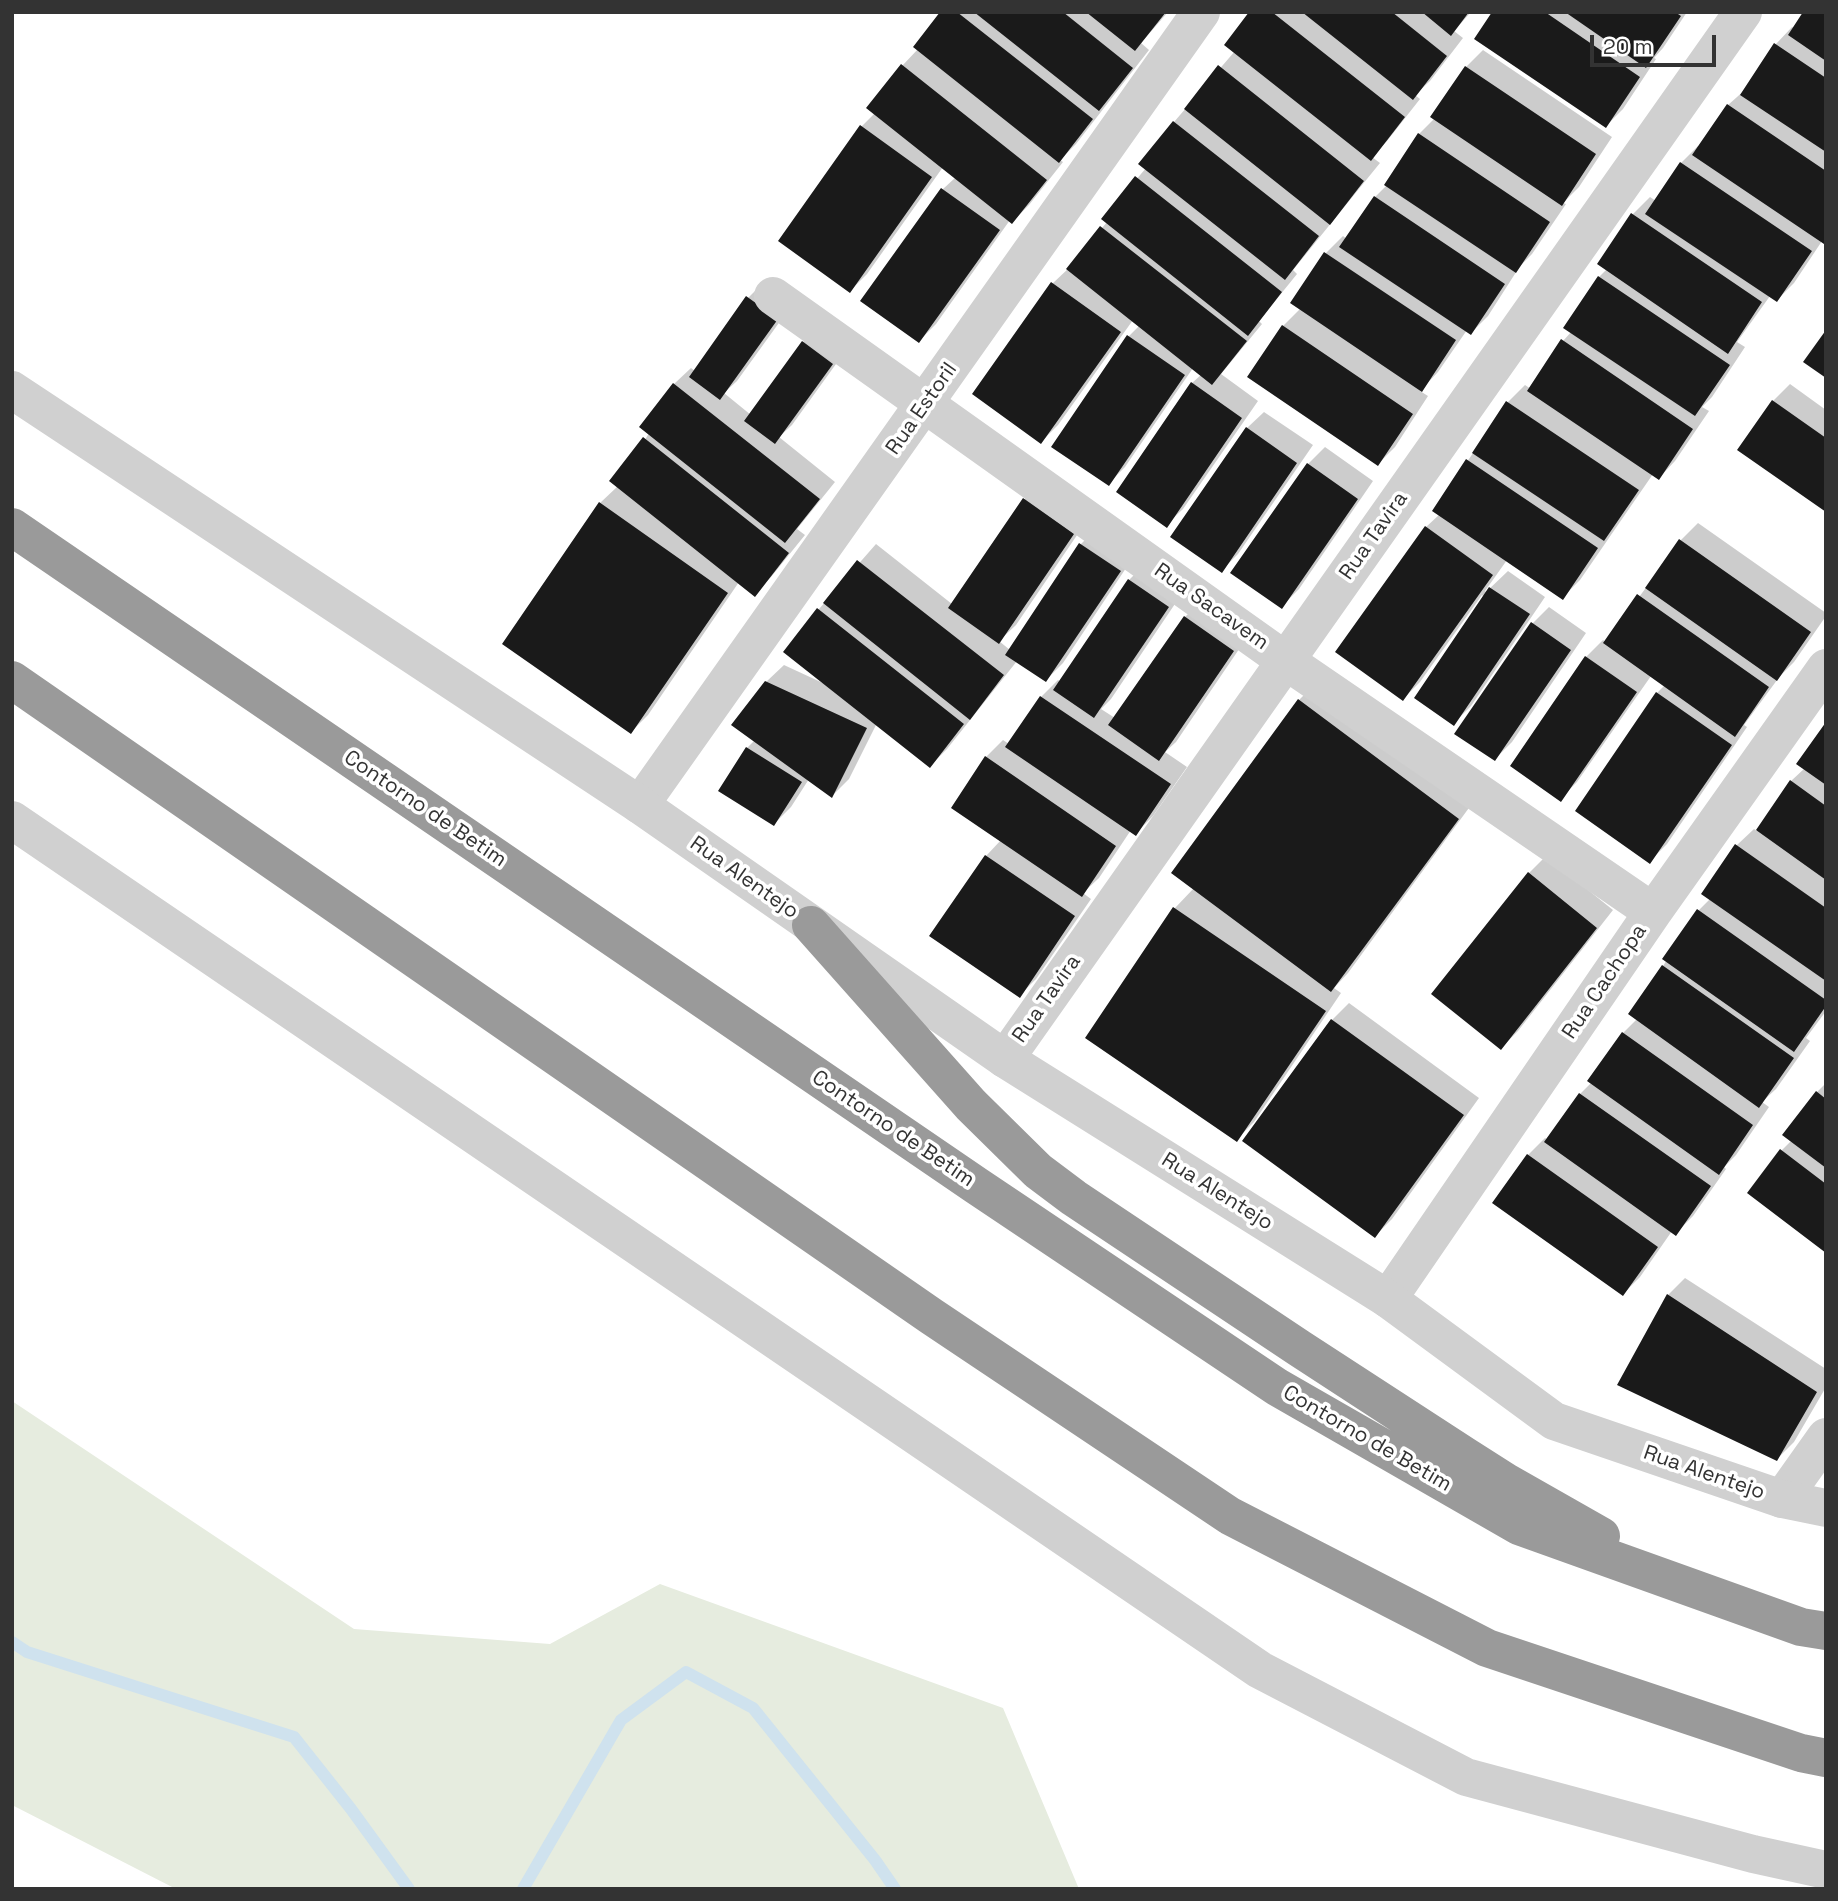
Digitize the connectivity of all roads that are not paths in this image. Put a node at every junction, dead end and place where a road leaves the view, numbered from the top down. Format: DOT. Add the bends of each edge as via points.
graph roads {
  1 [pos="1201,12"];
  2 [pos="1743,12"];
  3 [pos="772,296"];
  4 [pos="12,390"];
  5 [pos="925,404"];
  6 [pos="12,527"];
  7 [pos="1286,661"];
  8 [pos="1826,668"];
  9 [pos="12,680"];
  10 [pos="640,805"];
  11 [pos="12,820"];
  12 [pos="1653,912"];
  13 [pos="811,925"];
  14 [pos="1005,1059"];
  15 [pos="1388,1299"];
  16 [pos="1826,1437"];
  17 [pos="1782,1499"];
  18 [pos="1826,1508"];
  19 [pos="1646,1572"];
  20 [pos="1826,1631"];
  21 [pos="1826,1758"];
  22 [pos="1826,1870"];
  1 -- 5 [label="street, Rua Estoril"];
  2 -- 7 [label="street, Rua Tavira"];
  3 -- 5 [label="street, Rua Sacavem"];
  4 -- 10 [label="street, Rua Alentejo"];
  5 -- 7 [label="street, Rua Sacavem"];
  5 -- 10 [label="street, Rua Estoril"];
  6 -- 19 [label="highway, Contorno de Betim" via="1277,1387 1519,1526"];
  7 -- 12 [label="street, Rua Sacavem"];
  7 -- 14 [label="street, Rua Tavira"];
  8 -- 12 [label="street, Rua Cachopa"];
  9 -- 21 [label="highway" via="930,1316 1230,1516 1487,1648"];
  10 -- 13 [label="street, Rua Alentejo"];
  11 -- 22 [label="street" via="1260,1670 1466,1777"];
  12 -- 15 [label="street, Rua Cachopa"];
  13 -- 14 [label="street, Rua Alentejo"];
  13 -- 19 [label="highway" via="971,1105 1038,1171 1432,1435 1603,1537"];
  14 -- 15 [label="street, Rua Alentejo"];
  15 -- 17 [label="street, Rua Alentejo" via="1554,1421"];
  16 -- 17 [label="street"];
  17 -- 18 [label="street, Rua Alentejo"];
  19 -- 20 [label="highway, Contorno de Betim" via="1801,1627"];
}
